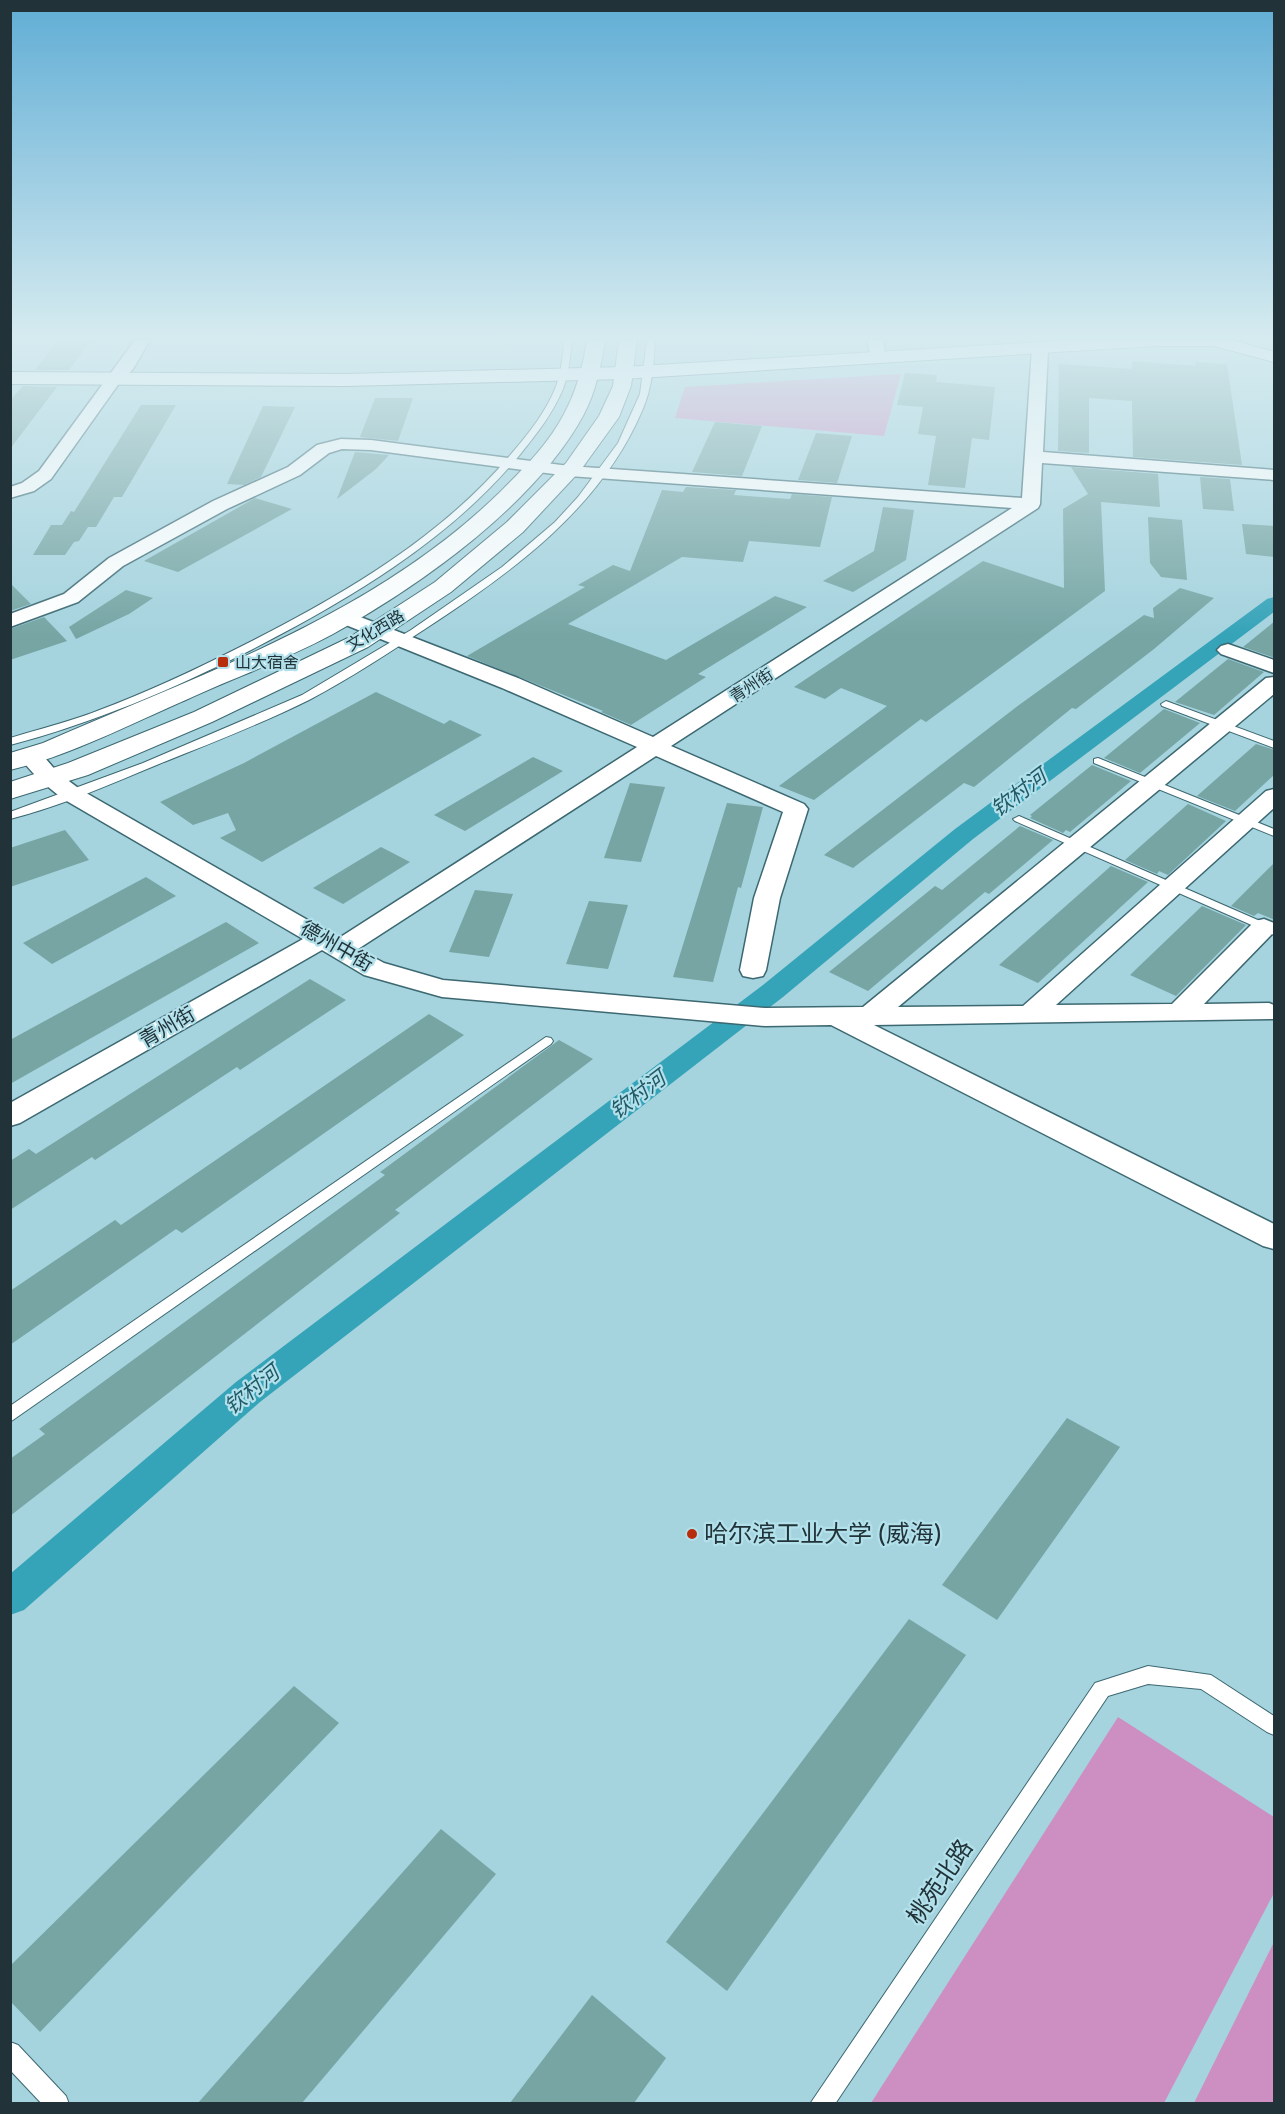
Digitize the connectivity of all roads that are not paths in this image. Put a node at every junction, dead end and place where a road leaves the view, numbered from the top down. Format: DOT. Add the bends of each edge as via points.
graph roads {
  1 [pos="72,439"];
  2 [pos="529,439"];
  3 [pos="557,439"];
  4 [pos="593,439"];
  5 [pos="624,439"];
  6 [pos="1035,439"];
  7 [pos="1034,457"];
  8 [pos="512,464"];
  9 [pos="537,467"];
  10 [pos="569,471"];
  11 [pos="601,473"];
  12 [pos="1275,475"];
  13 [pos="10,493"];
  14 [pos="1031,504"];
  15 [pos="343,617"];
  16 [pos="10,621"];
  17 [pos="377,630"];
  18 [pos="401,641"];
  19 [pos="1228,650"];
  20 [pos="1275,667"];
  21 [pos="1275,683"];
  22 [pos="1166,704"];
  23 [pos="1223,726"];
  24 [pos="1275,745"];
  25 [pos="655,747"];
  26 [pos="17,753"];
  27 [pos="1098,761"];
  28 [pos="50,778"];
  29 [pos="1152,783"];
  30 [pos="10,791"];
  31 [pos="74,795"];
  32 [pos="1275,796"];
  33 [pos="10,816"];
  34 [pos="1019,819"];
  35 [pos="1246,822"];
  36 [pos="1275,833"];
  37 [pos="1078,845"];
  38 [pos="1173,887"];
  39 [pos="1269,929"];
  40 [pos="332,943"];
  41 [pos="753,970"];
  42 [pos="1269,1012"];
  43 [pos="1179,1013"];
  44 [pos="1029,1015"];
  45 [pos="837,1017"];
  46 [pos="868,1017"];
  47 [pos="546,1041"];
  48 [pos="10,1116"];
  49 [pos="1275,1238"];
  50 [pos="10,1415"];
  51 [pos="1275,1726"];
  52 [pos="10,2053"];
  53 [pos="58,2103"];
  54 [pos="821,2103"];
  1 -- 13 [label="street" via="45,476"];
  2 -- 8 [label="lane"];
  3 -- 9 [label="main road, 文化西路"];
  4 -- 10 [label="main road, 文化西路"];
  5 -- 11 [label="lane"];
  6 -- 7 [label="street"];
  7 -- 12 [label="street"];
  7 -- 14 [label="street"];
  8 -- 9 [label="street"];
  8 -- 16 [label="street" via="371,445 341,444 323,449 294,471 220,505 116,562 71,598"];
  8 -- 26 [label="lane" via="442,529 297,621"];
  9 -- 10 [label="street"];
  9 -- 15 [label="main road, 文化西路" via="476,527"];
  10 -- 11 [label="street"];
  10 -- 17 [label="main road, 文化西路" via="515,527 443,587"];
  11 -- 14 [label="street"];
  11 -- 18 [label="lane" via="554,530 489,582"];
  14 -- 25 [label="street, 青州街"];
  15 -- 17 [label="street"];
  15 -- 26 [label="main road, 文化西路" via="179,694"];
  17 -- 18 [label="street"];
  17 -- 28 [label="main road, 文化西路" via="202,717"];
  18 -- 25 [label="street" via="510,683"];
  18 -- 31 [label="lane" via="304,698"];
  19 -- 20 [label="street"];
  21 -- 23 [label="street"];
  22 -- 23 [label="lane"];
  23 -- 24 [label="lane"];
  23 -- 29 [label="street"];
  25 -- 40 [label="street, 青州街"];
  25 -- 41 [label="street" via="796,809 767,898"];
  26 -- 28 [label="street, 德州中街"];
  27 -- 29 [label="lane"];
  28 -- 30 [label="main road, 文化西路"];
  28 -- 31 [label="street, 德州中街"];
  29 -- 35 [label="lane"];
  29 -- 37 [label="street"];
  31 -- 33 [label="lane"];
  31 -- 40 [label="street, 德州中街"];
  32 -- 35 [label="street"];
  34 -- 37 [label="lane"];
  35 -- 36 [label="lane"];
  35 -- 38 [label="street"];
  37 -- 38 [label="lane"];
  37 -- 46 [label="street"];
  38 -- 39 [label="lane"];
  38 -- 44 [label="street"];
  39 -- 43 [label="street"];
  40 -- 45 [label="street, 德州中街" via="374,969 442,988 724,1014"];
  40 -- 48 [label="street, 青州街"];
  42 -- 43 [label="street, 德州中街"];
  43 -- 44 [label="street, 德州中街"];
  44 -- 46 [label="street, 德州中街"];
  45 -- 46 [label="street, 德州中街"];
  45 -- 49 [label="street"];
  47 -- 50 [label="lane"];
  51 -- 54 [label="lane, 桃苑北路" via="1204,1681 1148,1675 1101,1689"];
  52 -- 53 [label="lane"];
}
